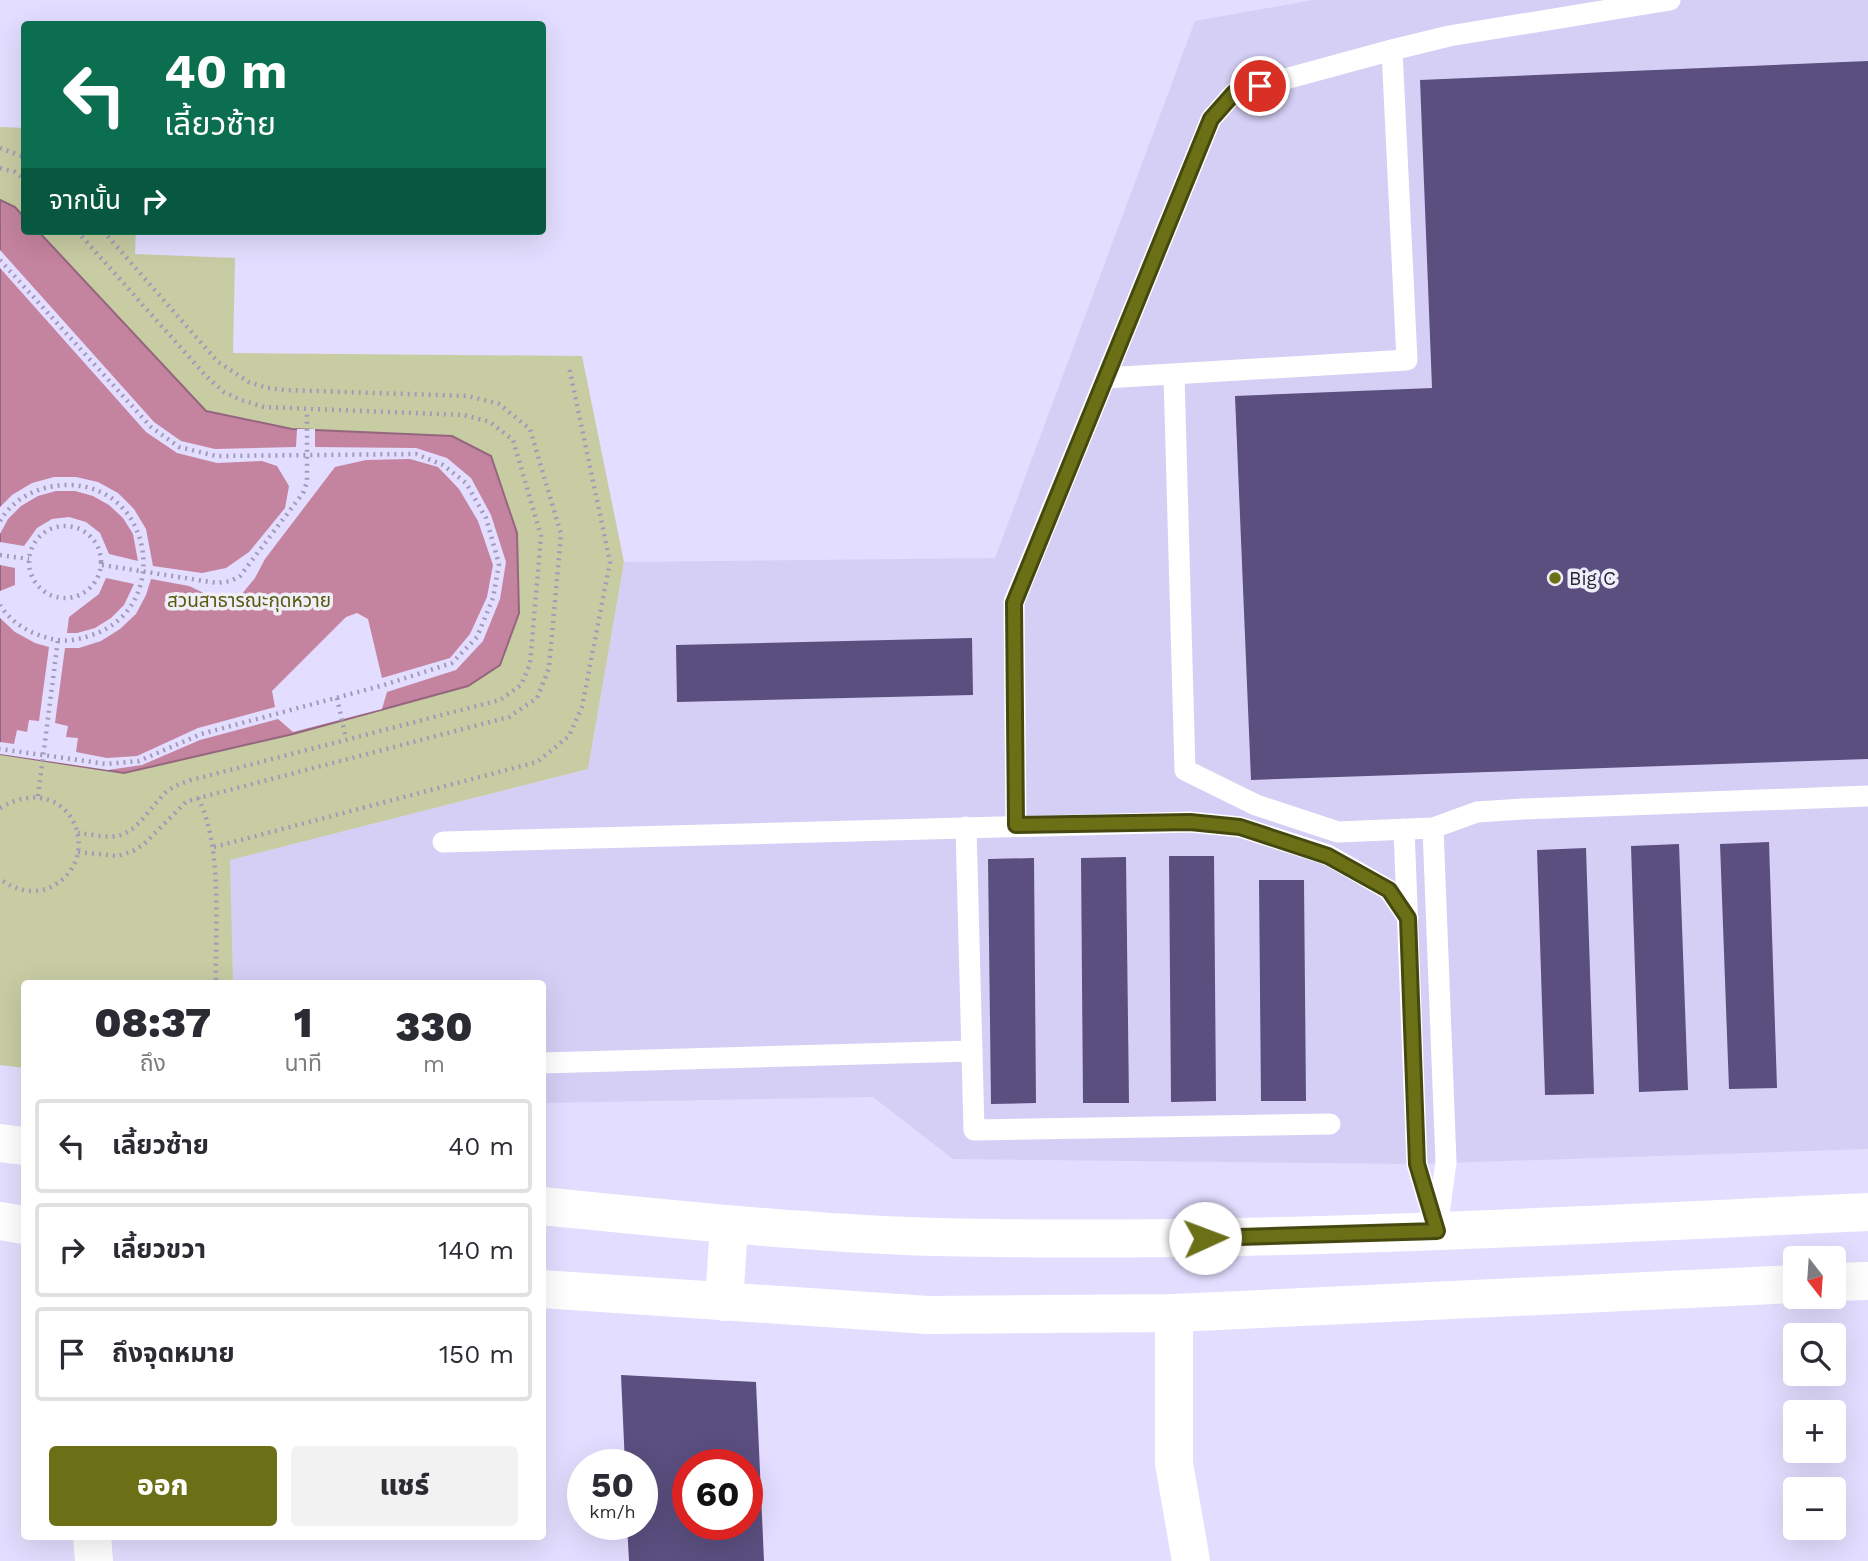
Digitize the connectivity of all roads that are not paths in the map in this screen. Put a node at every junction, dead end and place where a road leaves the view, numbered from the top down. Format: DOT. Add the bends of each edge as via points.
graph roads {
  1 [pos="1670,0"];
  2 [pos="1392,50"];
  3 [pos="1174,374"];
  4 [pos="1105,378"];
  5 [pos="1868,796"];
  6 [pos="1016,825"];
  7 [pos="966,827"];
  8 [pos="1433,828"];
  9 [pos="1404,829"];
  10 [pos="1338,832"];
  11 [pos="443,842"];
  12 [pos="1328,856"];
  13 [pos="1408,918"];
  14 [pos="972,1051"];
  15 [pos="546,1063"];
  16 [pos="1330,1124"];
  17 [pos="0,1143"];
  18 [pos="21,1146"];
  19 [pos="546,1206"];
  20 [pos="1868,1212"];
  21 [pos="0,1221"];
  22 [pos="21,1224"];
  23 [pos="729,1224"];
  24 [pos="1437,1231"];
  25 [pos="1868,1281"];
  26 [pos="1846,1282"];
  27 [pos="1783,1285"];
  28 [pos="546,1289"];
  29 [pos="724,1302"];
  30 [pos="1174,1313"];
  31 [pos="92,1540"];
  32 [pos="94,1561"];
  33 [pos="1191,1561"];
  1 -- 2 [label="lane" via="1448,36"];
  2 -- 3 [label="lane" via="1407,360"];
  2 -- 4 [label="lane" via="1234,93 1211,119"];
  3 -- 4 [label="lane"];
  3 -- 10 [label="lane" via="1185,770 1256,805"];
  4 -- 6 [label="lane" via="1014,603"];
  5 -- 8 [label="lane" via="1488,811"];
  6 -- 7 [label="lane"];
  6 -- 12 [label="lane" via="1190,822 1240,827"];
  7 -- 11 [label="lane"];
  7 -- 14 [label="lane"];
  8 -- 9 [label="lane"];
  8 -- 24 [label="lane" via="1446,1162"];
  9 -- 10 [label="lane"];
  9 -- 13 [label="lane"];
  10 -- 12 [label="lane"];
  12 -- 13 [label="lane" via="1389,890"];
  13 -- 24 [label="lane" via="1417,1164"];
  14 -- 15 [label="lane"];
  14 -- 16 [label="lane" via="974,1130"];
  17 -- 18 [label="main road"];
  19 -- 23 [label="main road"];
  20 -- 24 [label="main road"];
  21 -- 22 [label="main road"];
  23 -- 24 [label="main road" via="932,1237 1165,1239"];
  23 -- 29 [label="main road"];
  25 -- 26 [label="main road"];
  27 -- 30 [label="main road"];
  28 -- 29 [label="main road"];
  29 -- 30 [label="main road" via="928,1315"];
  30 -- 33 [label="main road" via="1174,1463"];
  31 -- 32 [label="main road"];
}
